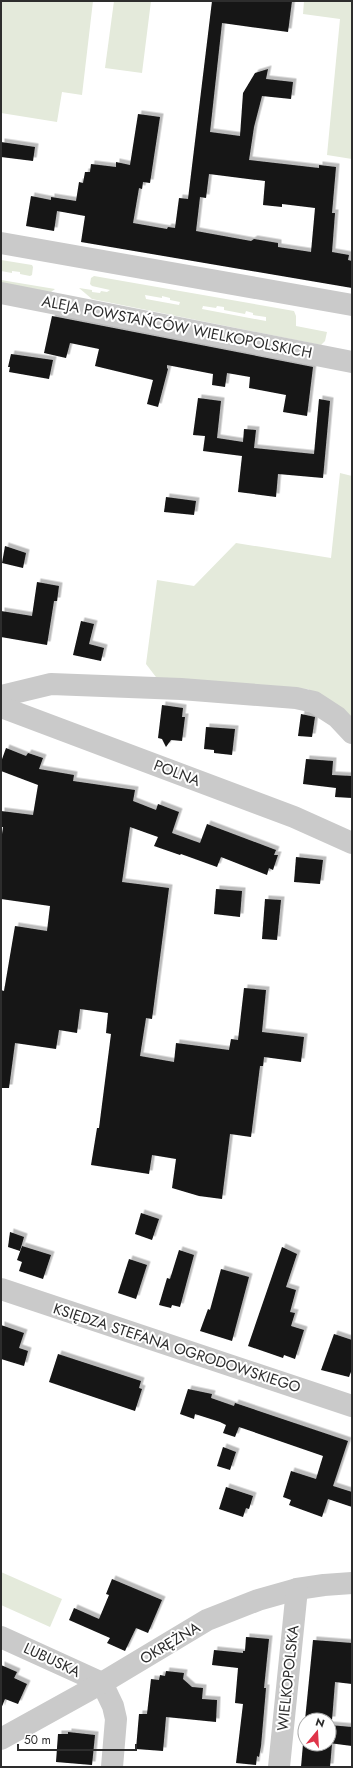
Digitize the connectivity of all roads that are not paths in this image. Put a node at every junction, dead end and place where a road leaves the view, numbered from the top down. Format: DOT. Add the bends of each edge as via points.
graph roads {
  1 [pos="1,243"];
  2 [pos="1,293"];
  3 [pos="352,305"];
  4 [pos="352,362"];
  5 [pos="1,696"];
  6 [pos="1,707"];
  7 [pos="352,733"];
  8 [pos="352,843"];
  9 [pos="1,1289"];
  10 [pos="352,1406"];
  11 [pos="352,1584"];
  12 [pos="297,1589"];
  13 [pos="1,1637"];
  14 [pos="102,1683"];
  15 [pos="1,1739"];
  16 [pos="112,1767"];
  17 [pos="280,1767"];
  1 -- 3 [label="street"];
  2 -- 4 [label="street, ALEJA POWSTAŃCÓW WIELKOPOLSKICH"];
  5 -- 7 [label="street" via="51,684 181,688 296,698 314,702 337,717"];
  6 -- 8 [label="street, POLNA" via="294,817"];
  9 -- 10 [label="street, KSIĘDZA STEFANA OGRODOWSKIEGO"];
  11 -- 12 [label="street, OKRĘŻNA"];
  12 -- 14 [label="street, OKRĘŻNA" via="258,1600 207,1620"];
  12 -- 17 [label="street, WIELKOPOLSKA"];
  13 -- 14 [label="street, LUBUSKA"];
  14 -- 15 [label="street, OKRĘŻNA"];
  14 -- 16 [label="street" via="113,1706 116,1720"];
}
